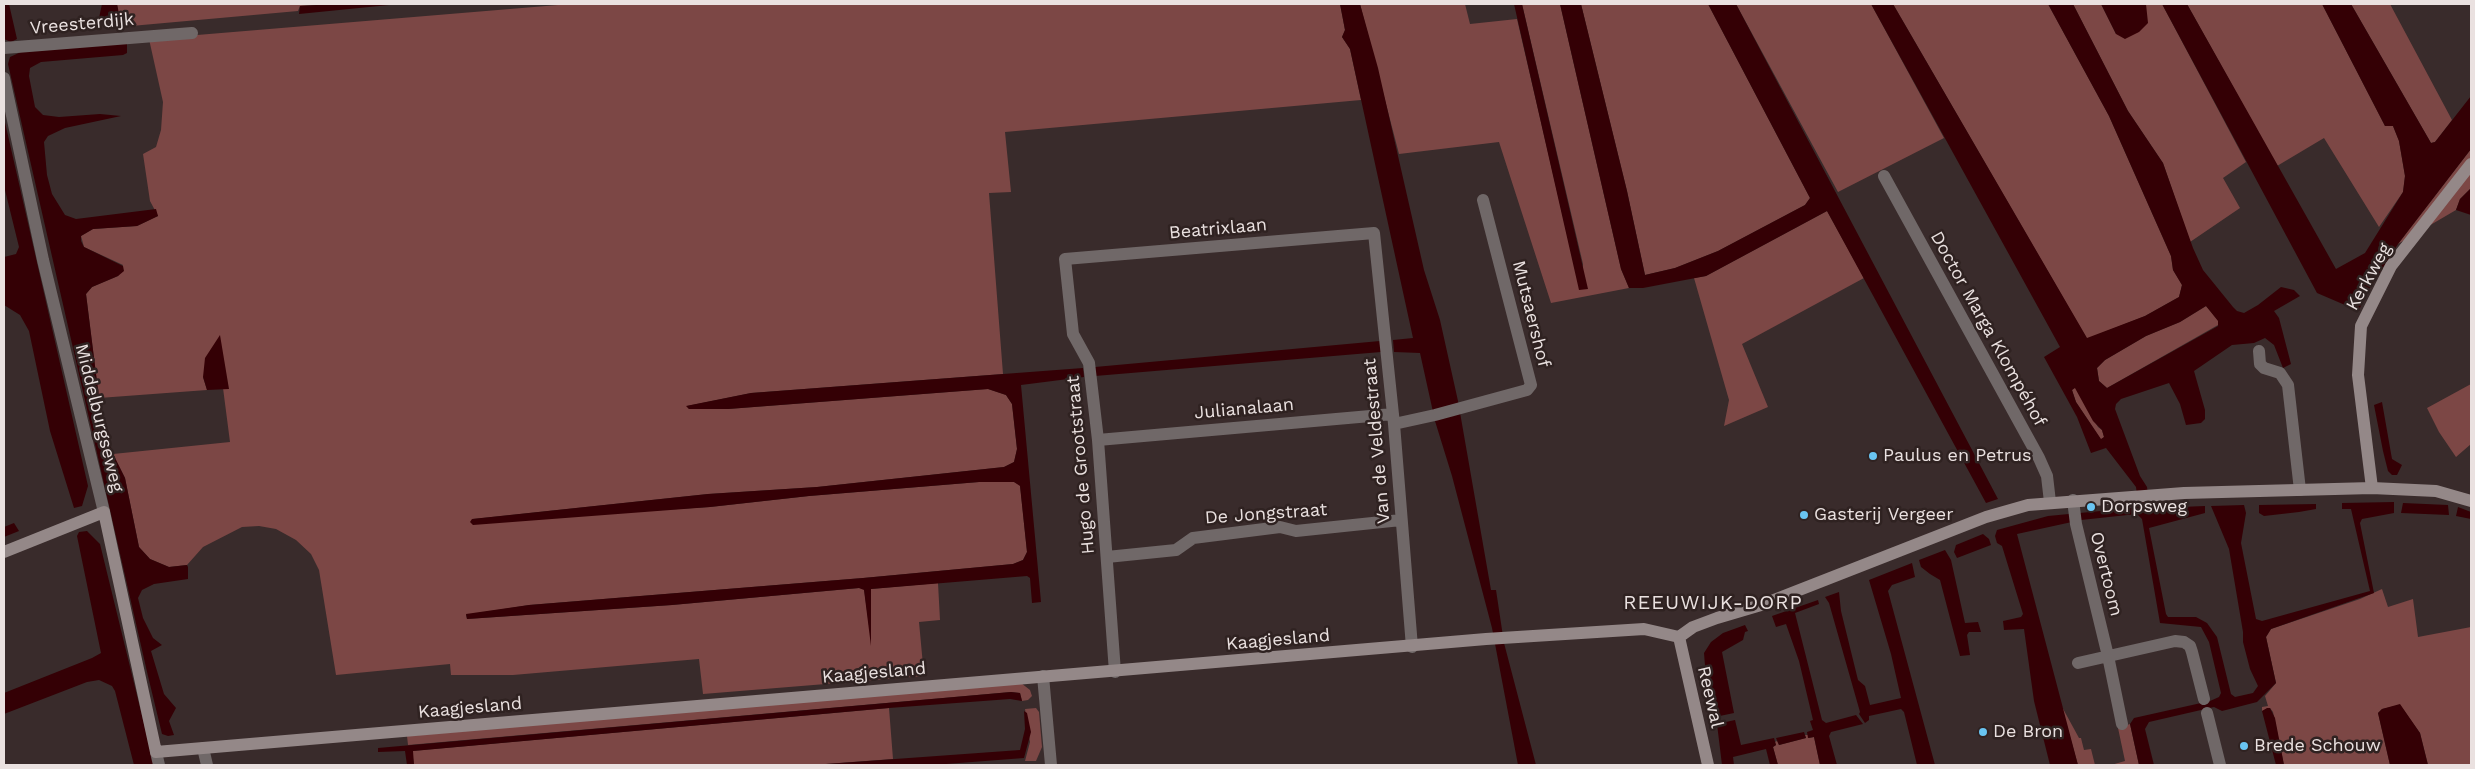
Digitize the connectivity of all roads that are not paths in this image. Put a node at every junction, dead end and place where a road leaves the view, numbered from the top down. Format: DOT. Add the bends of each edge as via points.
graph roads {
  1 [pos="192,32"];
  2 [pos="4,48"];
  3 [pos="4,78"];
  4 [pos="2471,164"];
  5 [pos="1884,176"];
  6 [pos="1483,200"];
  7 [pos="1374,233"];
  8 [pos="1065,259"];
  9 [pos="2259,351"];
  10 [pos="1394,419"];
  11 [pos="1098,440"];
  12 [pos="2372,488"];
  13 [pos="2300,490"];
  14 [pos="2471,501"];
  15 [pos="2050,502"];
  16 [pos="2074,506"];
  17 [pos="104,512"];
  18 [pos="1401,520"];
  19 [pos="4,552"];
  20 [pos="1107,557"];
  21 [pos="1679,637"];
  22 [pos="1412,647"];
  23 [pos="2108,656"];
  24 [pos="2078,663"];
  25 [pos="1115,672"];
  26 [pos="1043,676"];
  27 [pos="2204,699"];
  28 [pos="2208,713"];
  29 [pos="2122,724"];
  30 [pos="203,748"];
  31 [pos="156,752"];
  32 [pos="159,765"];
  33 [pos="207,765"];
  34 [pos="1051,765"];
  35 [pos="1708,765"];
  36 [pos="2220,765"];
  1 -- 2 [label="street, Vreesterdijk"];
  3 -- 17 [label="street, Middelburgseweg" via="45,268"];
  4 -- 12 [label="street, Kerkweg" via="2391,266 2361,326 2358,375"];
  5 -- 15 [label="street, Doctor Marga Klompéhof" via="2039,458 2047,476"];
  6 -- 10 [label="street, Mutsaershof" via="1531,385 1527,390 1435,415"];
  7 -- 8 [label="street, Beatrixlaan"];
  7 -- 10 [label="street, Van de Veldestraat"];
  8 -- 11 [label="street, Hugo de Grootstraat" via="1072,334 1089,363"];
  9 -- 13 [label="street" via="2260,364 2280,373 2288,385"];
  10 -- 11 [label="street, Julianalaan"];
  10 -- 18 [label="street, Van de Veldestraat"];
  11 -- 20 [label="street, Hugo de Grootstraat"];
  12 -- 13 [label="street"];
  12 -- 14 [label="street" via="2436,491"];
  13 -- 16 [label="street" via="2184,493"];
  15 -- 16 [label="street"];
  15 -- 21 [label="street" via="1986,517 1770,602 1693,627"];
  16 -- 23 [label="street, Overtoom"];
  17 -- 19 [label="street"];
  17 -- 31 [label="street, Middelburgseweg"];
  18 -- 20 [label="street, De Jongstraat" via="1296,531 1280,527 1193,538 1176,550"];
  18 -- 22 [label="street, Van de Veldestraat"];
  20 -- 25 [label="street, Hugo de Grootstraat"];
  21 -- 22 [label="street, Kaagjesland" via="1644,629"];
  21 -- 35 [label="street, Reewal"];
  22 -- 25 [label="street, Kaagjesland"];
  23 -- 24 [label="street"];
  23 -- 27 [label="street" via="2175,641 2184,642 2190,646"];
  23 -- 29 [label="street, Overtoom"];
  25 -- 26 [label="street, Kaagjesland"];
  26 -- 30 [label="street, Kaagjesland"];
  26 -- 34 [label="street"];
  28 -- 36 [label="street"];
  30 -- 31 [label="street, Kaagjesland"];
  30 -- 33 [label="street"];
  31 -- 32 [label="street, Middelburgseweg"];
}
